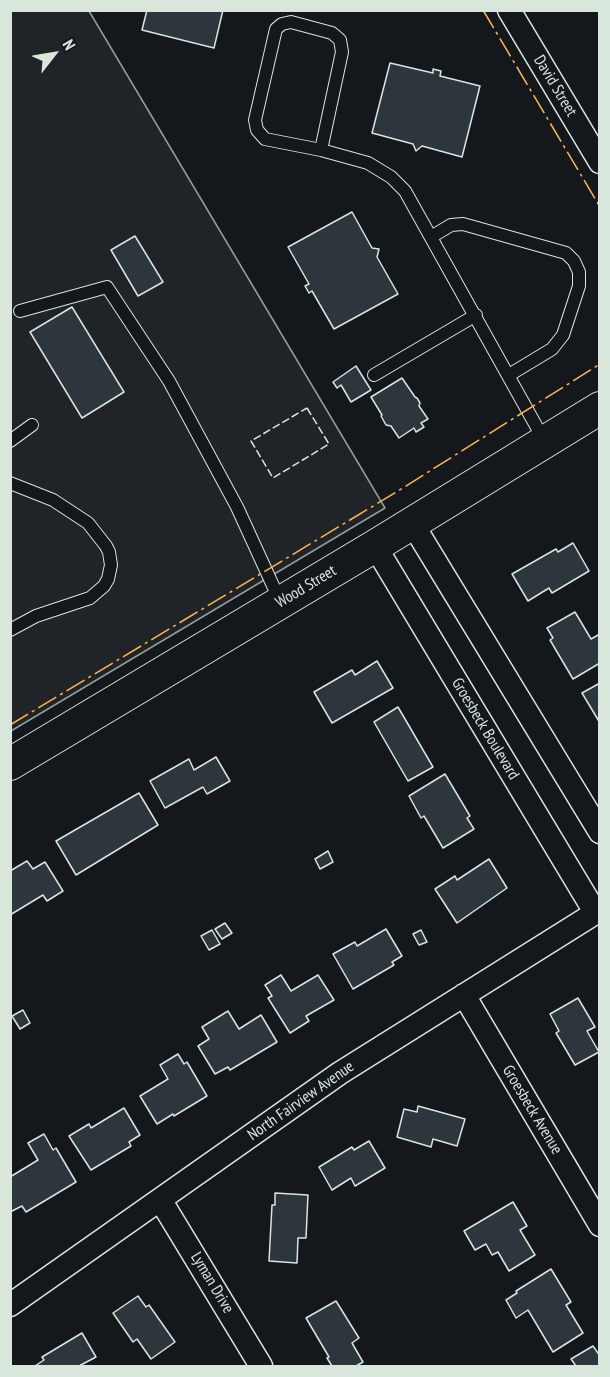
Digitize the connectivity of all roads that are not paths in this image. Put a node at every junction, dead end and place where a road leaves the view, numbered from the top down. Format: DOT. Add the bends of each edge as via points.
graph roads {
  1 [pos="509,10"];
  2 [pos="592,133"];
  3 [pos="321,150"];
  4 [pos="600,162"];
  5 [pos="431,237"];
  6 [pos="20,311"];
  7 [pos="476,315"];
  8 [pos="374,375"];
  9 [pos="509,375"];
  10 [pos="600,408"];
  11 [pos="32,425"];
  12 [pos="10,441"];
  13 [pos="545,441"];
  14 [pos="10,483"];
  15 [pos="412,523"];
  16 [pos="375,546"];
  17 [pos="281,602"];
  18 [pos="10,630"];
  19 [pos="10,764"];
  20 [pos="600,832"];
  21 [pos="597,911"];
  22 [pos="464,995"];
  23 [pos="160,1201"];
  24 [pos="600,1225"];
  25 [pos="10,1305"];
  26 [pos="261,1366"];
  1 -- 2 [label="street, David Street"];
  2 -- 4 [label="street, David Street"];
  3 -- 3 [label="lane" via="265,139 257,130 255,120 276,29 282,24 291,22 332,33 340,40 342,52"];
  3 -- 5 [label="lane" via="368,163 391,177 405,191"];
  5 -- 7 [label="lane"];
  5 -- 9 [label="lane" via="451,225 463,224 566,253 574,261 579,286 564,335 552,349"];
  6 -- 17 [label="lane" via="106,287 169,381 237,507"];
  7 -- 8 [label="lane"];
  7 -- 9 [label="lane"];
  9 -- 13 [label="lane"];
  10 -- 13 [label="street, Wood Street"];
  11 -- 12 [label="lane"];
  13 -- 15 [label="street, Wood Street"];
  14 -- 18 [label="lane" via="53,500 88,523 106,546 111,565 104,586 90,598 36,616"];
  15 -- 16 [label="street, Wood Street"];
  15 -- 20 [label="street"];
  16 -- 17 [label="street, Wood Street"];
  16 -- 21 [label="street, Groesbeck Boulevard"];
  17 -- 19 [label="street, Wood Street"];
  21 -- 22 [label="street, North Fairview Avenue"];
  22 -- 23 [label="street, North Fairview Avenue" via="340,1073"];
  22 -- 24 [label="street, Groesbeck Avenue"];
  23 -- 25 [label="street, North Fairview Avenue"];
  23 -- 26 [label="street, Lyman Drive"];
}
